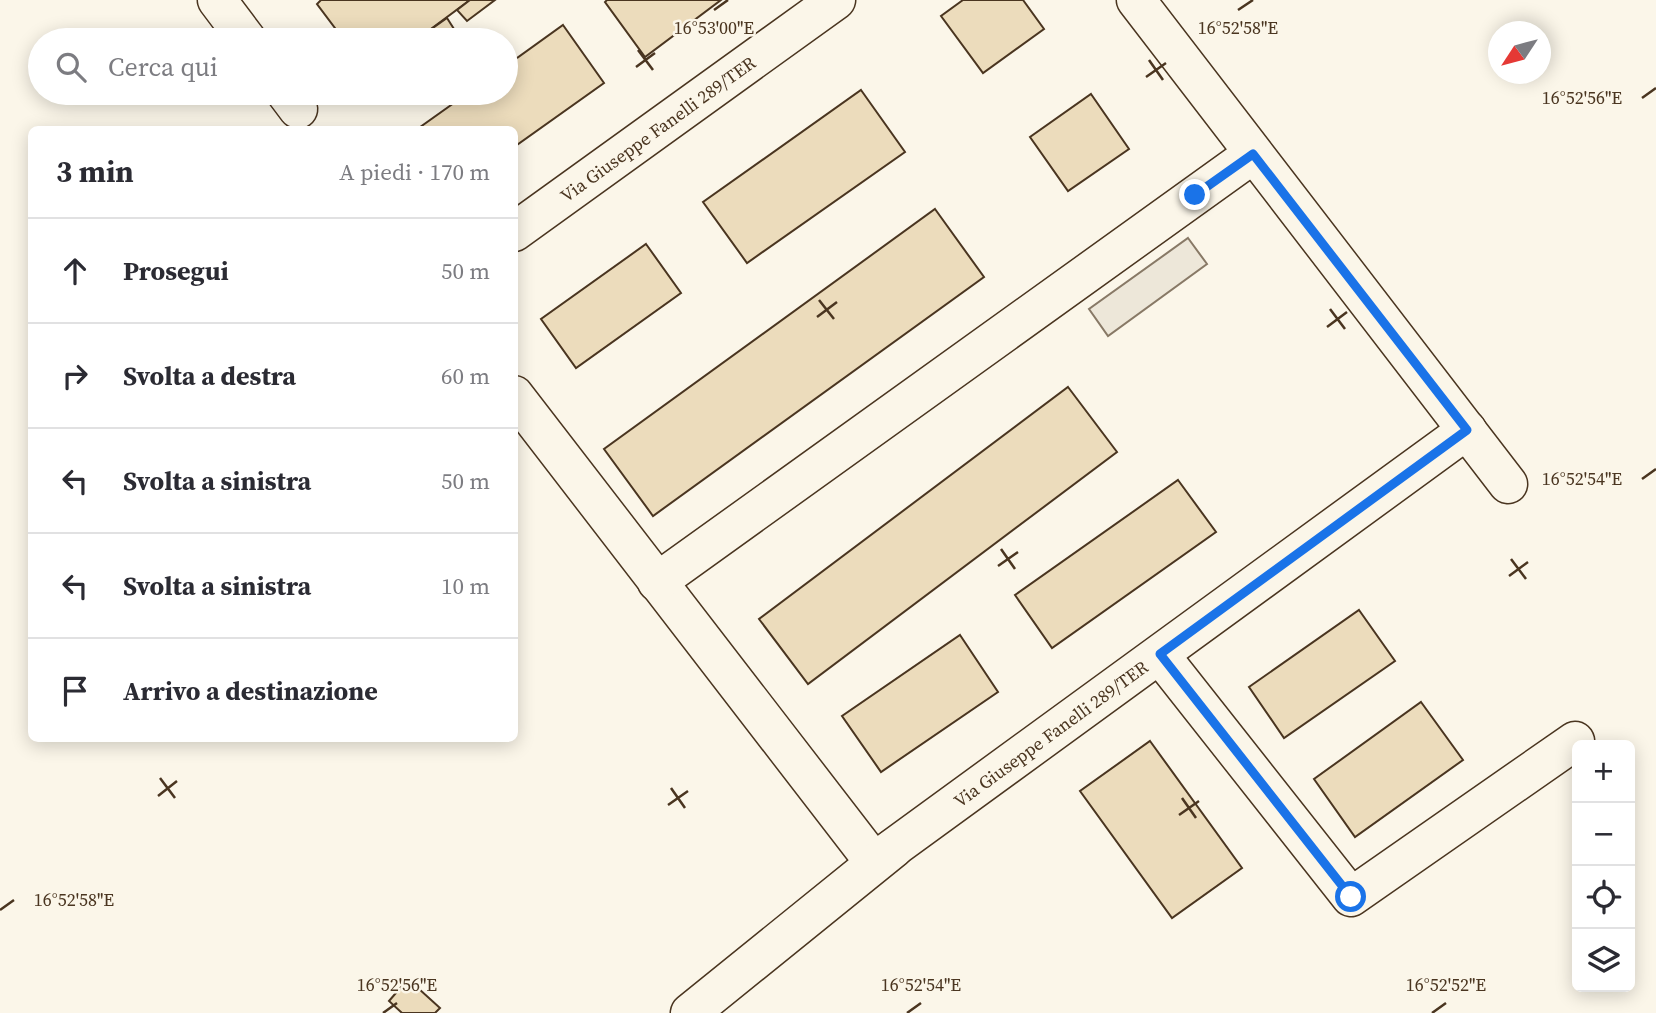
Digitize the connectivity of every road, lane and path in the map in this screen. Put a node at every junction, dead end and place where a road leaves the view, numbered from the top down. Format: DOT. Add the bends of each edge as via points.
graph roads {
  1 [pos="217,0"];
  2 [pos="836,0"];
  3 [pos="1136,0"];
  4 [pos="238,28"];
  5 [pos="1253,154"];
  6 [pos="518,229"];
  7 [pos="518,400"];
  8 [pos="1467,430"];
  9 [pos="1508,484"];
  10 [pos="657,582"];
  11 [pos="1160,654"];
  12 [pos="1572,743"];
  13 [pos="874,862"];
  14 [pos="690,1013"];
  1 -- 4 [label="street"];
  2 -- 6 [label="street, Via Giuseppe Fanelli 289/TER"];
  3 -- 5 [label="street"];
  5 -- 8 [label="street"];
  5 -- 10 [label="street"];
  7 -- 10 [label="street"];
  8 -- 9 [label="street"];
  8 -- 11 [label="street, Via Giuseppe Fanelli 289/TER"];
  8 -- 13 [label="street, Via Giuseppe Fanelli 289/TER"];
  10 -- 13 [label="street"];
  11 -- 12 [label="street, Via Giuseppe Fanelli 289/TER" via="1351,897"];
  11 -- 13 [label="street, Via Giuseppe Fanelli 289/TER"];
  13 -- 14 [label="street"];
}
